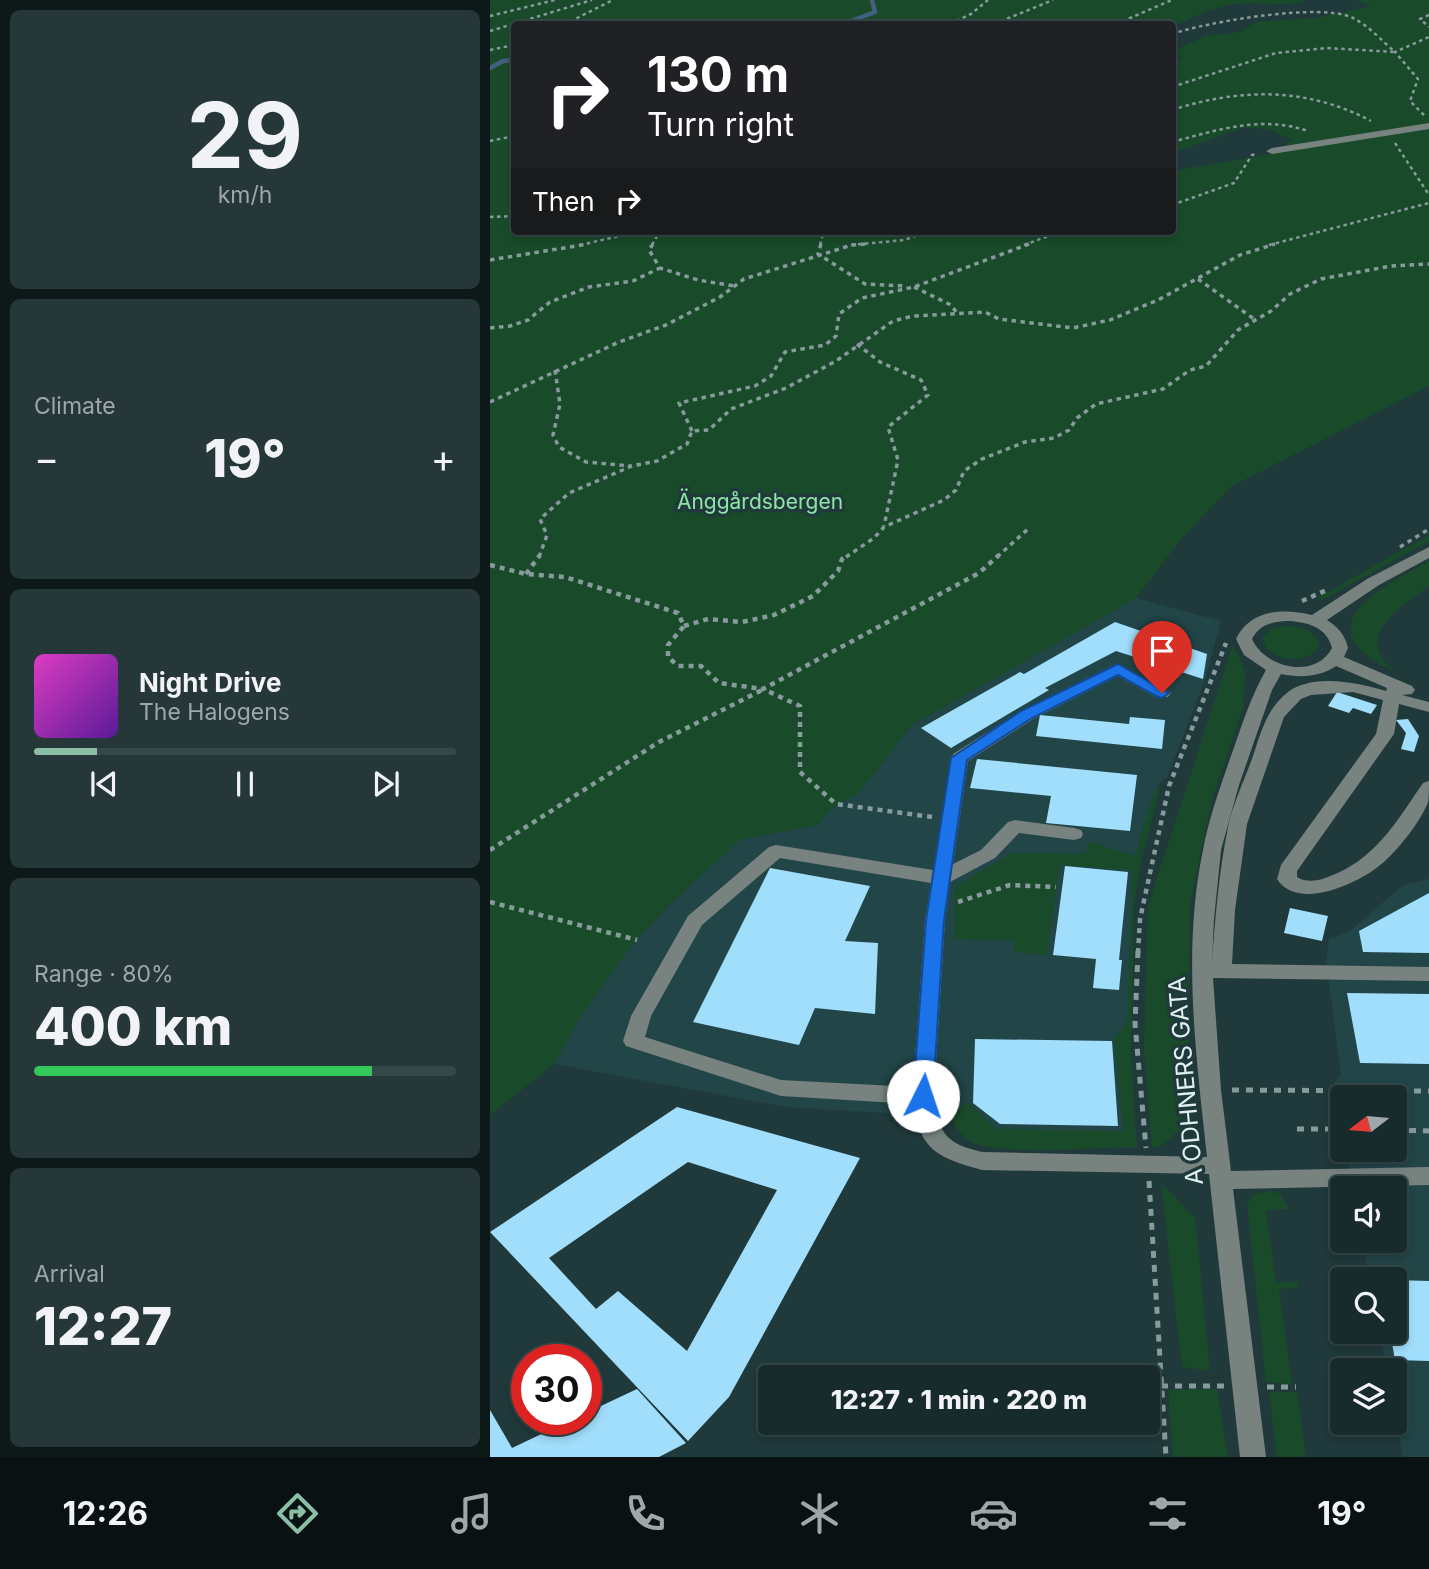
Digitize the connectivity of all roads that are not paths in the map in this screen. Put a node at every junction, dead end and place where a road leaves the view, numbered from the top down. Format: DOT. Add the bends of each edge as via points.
graph roads {
  1 [pos="1429,126"];
  2 [pos="1272,151"];
  3 [pos="1429,552"];
  4 [pos="1314,621"];
  5 [pos="1335,659"];
  6 [pos="1276,668"];
  7 [pos="1395,692"];
  8 [pos="1162,693"];
  9 [pos="1429,699"];
  10 [pos="1429,708"];
  11 [pos="1429,787"];
  12 [pos="1074,834"];
  13 [pos="942,878"];
  14 [pos="1212,971"];
  15 [pos="1429,974"];
  16 [pos="923,1096"];
  17 [pos="1220,1173"];
  18 [pos="1429,1176"];
  19 [pos="1253,1457"];
  1 -- 2 [label="street"];
  3 -- 4 [label="street"];
  4 -- 5 [label="street" via="1331,630 1339,641"];
  4 -- 6 [label="street" via="1279,616 1259,621 1246,632 1249,653"];
  5 -- 6 [label="street" via="1310,670"];
  5 -- 7 [label="street"];
  6 -- 14 [label="street, A ODHNERS GATA" via="1263,690 1212,850 1204,919"];
  7 -- 9 [label="street"];
  7 -- 10 [label="street"];
  7 -- 11 [label="street" via="1385,734 1288,870 1287,879 1293,886 1309,890 1364,868 1380,856"];
  7 -- 14 [label="street" via="1324,687 1295,695 1276,715 1238,824"];
  8 -- 13 [label="street" via="1118,669 1027,715 959,758"];
  12 -- 13 [label="street" via="1015,827 988,854"];
  13 -- 16 [label="street"];
  13 -- 16 [label="street" via="776,851 695,921 640,1016 633,1041 780,1088"];
  14 -- 15 [label="street"];
  14 -- 17 [label="street, A ODHNERS GATA" via="1210,1090"];
  16 -- 17 [label="street" via="927,1125 937,1142 955,1154 982,1161 1148,1165"];
  17 -- 18 [label="street"];
  17 -- 19 [label="street, A ODHNERS GATA"];
}
